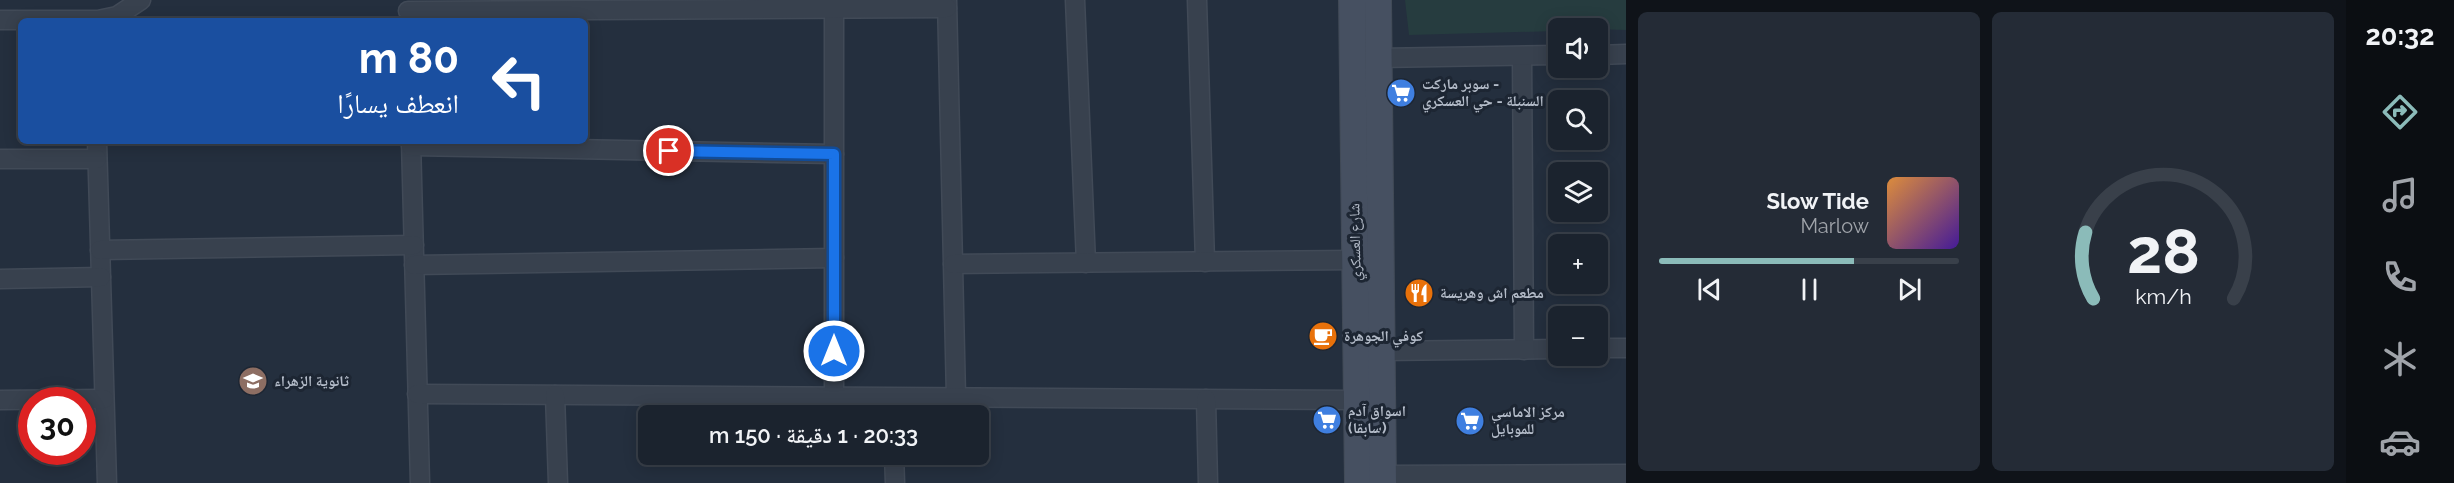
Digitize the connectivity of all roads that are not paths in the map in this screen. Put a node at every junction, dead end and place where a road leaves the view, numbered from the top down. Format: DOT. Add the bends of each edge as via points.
graph roads {
  1 [pos="141,0"];
  2 [pos="1075,0"];
  3 [pos="1197,0"];
  4 [pos="1352,0"];
  5 [pos="1378,0"];
  6 [pos="947,4"];
  7 [pos="834,8"];
  8 [pos="408,11"];
  9 [pos="108,18"];
  10 [pos="0,20"];
  11 [pos="18,20"];
  12 [pos="1626,54"];
  13 [pos="1608,55"];
  14 [pos="1522,56"];
  15 [pos="1548,56"];
  16 [pos="1378,58"];
  17 [pos="411,144"];
  18 [pos="449,144"];
  19 [pos="97,150"];
  20 [pos="834,154"];
  21 [pos="0,159"];
  22 [pos="414,245"];
  23 [pos="100,250"];
  24 [pos="834,258"];
  25 [pos="1355,260"];
  26 [pos="1205,262"];
  27 [pos="1086,263"];
  28 [pos="953,264"];
  29 [pos="414,265"];
  30 [pos="101,277"];
  31 [pos="0,279"];
  32 [pos="1608,348"];
  33 [pos="1626,348"];
  34 [pos="1548,349"];
  35 [pos="1524,350"];
  36 [pos="1382,351"];
  37 [pos="417,394"];
  38 [pos="555,395"];
  39 [pos="834,397"];
  40 [pos="893,397"];
  41 [pos="956,398"];
  42 [pos="104,399"];
  43 [pos="1206,399"];
  44 [pos="0,400"];
  45 [pos="1357,400"];
  46 [pos="893,405"];
  47 [pos="894,465"];
  48 [pos="1626,474"];
  49 [pos="1383,479"];
  50 [pos="1523,479"];
  51 [pos="107,483"];
  52 [pos="420,483"];
  53 [pos="558,483"];
  54 [pos="895,483"];
  55 [pos="1208,483"];
  56 [pos="1358,483"];
  1 -- 9 [label="street"];
  2 -- 27 [label="street"];
  3 -- 26 [label="street"];
  4 -- 25 [label="main road, شارع العسكري"];
  5 -- 16 [label="main road, شارع العسكري"];
  6 -- 7 [label="street"];
  6 -- 28 [label="street"];
  7 -- 8 [label="street"];
  7 -- 20 [label="street"];
  10 -- 11 [label="street"];
  12 -- 13 [label="street"];
  14 -- 15 [label="street"];
  14 -- 16 [label="street"];
  14 -- 35 [label="street"];
  16 -- 36 [label="main road, شارع العسكري"];
  17 -- 22 [label="street"];
  18 -- 20 [label="street"];
  19 -- 21 [label="street"];
  19 -- 23 [label="street"];
  20 -- 24 [label="street"];
  22 -- 23 [label="street"];
  22 -- 29 [label="street"];
  23 -- 30 [label="street"];
  24 -- 29 [label="street"];
  24 -- 39 [label="street"];
  25 -- 26 [label="street"];
  25 -- 45 [label="main road, شارع العسكري"];
  26 -- 27 [label="street"];
  27 -- 28 [label="street"];
  28 -- 41 [label="street"];
  29 -- 37 [label="street"];
  30 -- 31 [label="street"];
  30 -- 42 [label="street"];
  32 -- 33 [label="street"];
  34 -- 35 [label="street"];
  35 -- 36 [label="street"];
  36 -- 49 [label="main road, شارع العسكري"];
  37 -- 38 [label="street"];
  37 -- 52 [label="street"];
  38 -- 39 [label="street"];
  38 -- 53 [label="street"];
  39 -- 40 [label="street"];
  40 -- 41 [label="street"];
  40 -- 46 [label="street"];
  41 -- 43 [label="street"];
  42 -- 44 [label="street"];
  42 -- 51 [label="street"];
  43 -- 45 [label="street"];
  43 -- 55 [label="street"];
  45 -- 56 [label="main road, شارع العسكري"];
  47 -- 54 [label="street"];
  48 -- 50 [label="street"];
  49 -- 50 [label="street"];
}
